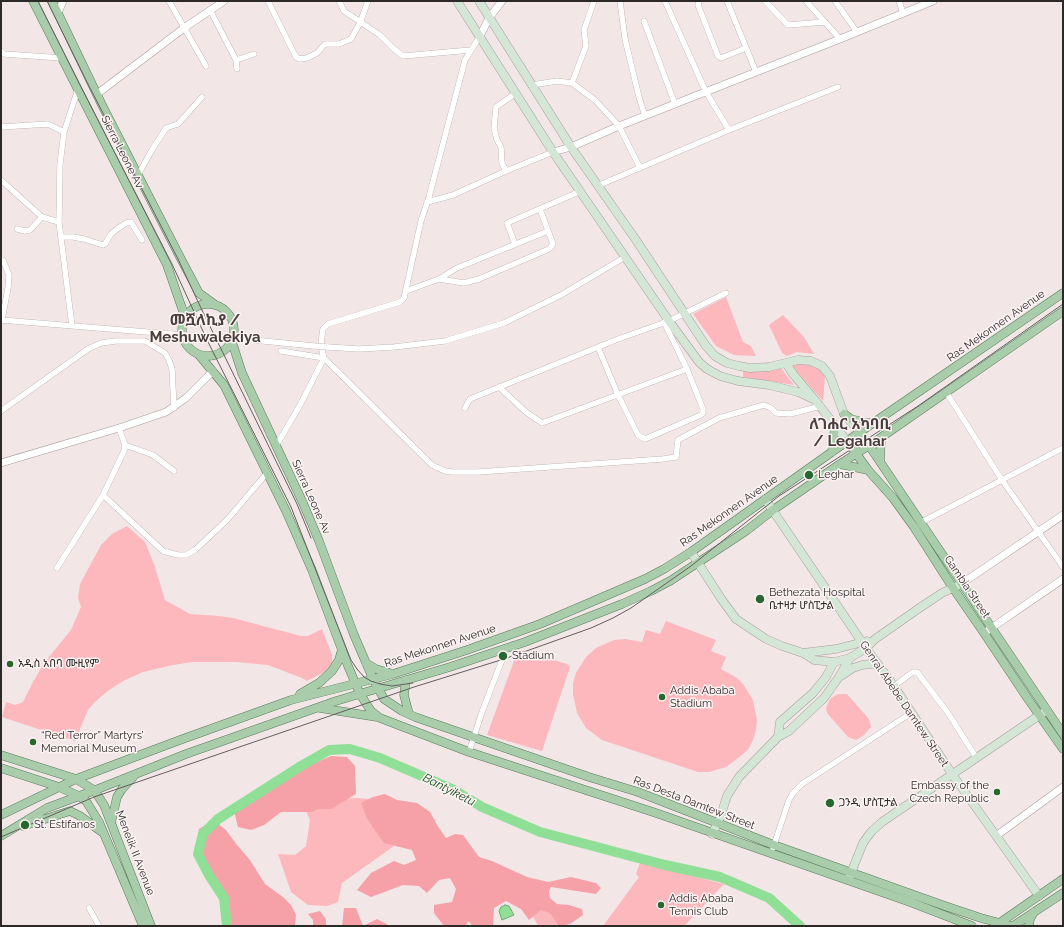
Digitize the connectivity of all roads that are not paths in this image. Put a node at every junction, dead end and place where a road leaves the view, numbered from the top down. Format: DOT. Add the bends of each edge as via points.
graph roads {
  1 [pos="33,1"];
  2 [pos="52,1"];
  3 [pos="63,1"];
  4 [pos="169,1"];
  5 [pos="224,1"];
  6 [pos="268,1"];
  7 [pos="339,1"];
  8 [pos="368,1"];
  9 [pos="457,1"];
  10 [pos="479,1"];
  11 [pos="502,1"];
  12 [pos="594,1"];
  13 [pos="620,1"];
  14 [pos="666,1"];
  15 [pos="699,1"];
  16 [pos="727,1"];
  17 [pos="765,1"];
  18 [pos="806,1"];
  19 [pos="835,1"];
  20 [pos="899,1"];
  21 [pos="933,1"];
  22 [pos="210,10"];
  23 [pos="58,13"];
  24 [pos="903,13"];
  25 [pos="489,18"];
  26 [pos="644,21"];
  27 [pos="825,22"];
  28 [pos="360,23"];
  29 [pos="184,28"];
  30 [pos="857,32"];
  31 [pos="480,36"];
  32 [pos="840,40"];
  33 [pos="746,48"];
  34 [pos="471,50"];
  35 [pos="2,53"];
  36 [pos="254,54"];
  37 [pos="62,58"];
  38 [pos="236,60"];
  39 [pos="206,66"];
  40 [pos="237,69"];
  41 [pos="756,72"];
  42 [pos="572,83"];
  43 [pos="532,85"];
  44 [pos="838,86"];
  45 [pos="78,89"];
  46 [pos="706,92"];
  47 [pos="516,93"];
  48 [pos="97,94"];
  49 [pos="202,97"];
  50 [pos="675,104"];
  51 [pos="645,116"];
  52 [pos="619,126"];
  53 [pos="1,127"];
  54 [pos="729,130"];
  55 [pos="64,132"];
  56 [pos="570,147"];
  57 [pos="553,152"];
  58 [pos="640,168"];
  59 [pos="506,171"];
  60 [pos="138,175"];
  61 [pos="1,180"];
  62 [pos="597,186"];
  63 [pos="581,191"];
  64 [pos="427,202"];
  65 [pos="540,209"];
  66 [pos="42,216"];
  67 [pos="59,222"];
  68 [pos="17,229"];
  69 [pos="548,231"];
  70 [pos="62,237"];
  71 [pos="142,240"];
  72 [pos="515,244"];
  73 [pos="625,257"];
  74 [pos="3,260"];
  75 [pos="439,279"];
  76 [pos="406,291"];
  77 [pos="726,293"];
  78 [pos="1063,293"];
  79 [pos="214,304"];
  80 [pos="1062,312"];
  81 [pos="684,314"];
  82 [pos="185,317"];
  83 [pos="1,320"];
  84 [pos="666,322"];
  85 [pos="72,326"];
  86 [pos="232,342"];
  87 [pos="598,347"];
  88 [pos="281,351"];
  89 [pos="199,355"];
  90 [pos="324,358"];
  91 [pos="786,363"];
  92 [pos="687,369"];
  93 [pos="213,371"];
  94 [pos="499,387"];
  95 [pos="946,392"];
  96 [pos="618,395"];
  97 [pos="818,403"];
  98 [pos="174,408"];
  99 [pos="465,408"];
  100 [pos="1,411"];
  101 [pos="844,414"];
  102 [pos="875,423"];
  103 [pos="836,426"];
  104 [pos="118,428"];
  105 [pos="860,432"];
  106 [pos="880,438"];
  107 [pos="847,441"];
  108 [pos="126,445"];
  109 [pos="869,445"];
  110 [pos="276,446"];
  111 [pos="1063,448"];
  112 [pos="832,452"];
  113 [pos="856,453"];
  114 [pos="880,461"];
  115 [pos="1,463"];
  116 [pos="840,464"];
  117 [pos="868,470"];
  118 [pos="174,471"];
  119 [pos="267,474"];
  120 [pos="1002,480"];
  121 [pos="103,495"];
  122 [pos="765,499"];
  123 [pos="773,510"];
  124 [pos="1063,515"];
  125 [pos="920,523"];
  126 [pos="1039,532"];
  127 [pos="691,552"];
  128 [pos="698,563"];
  129 [pos="1063,567"];
  130 [pos="57,568"];
  131 [pos="1063,579"];
  132 [pos="961,584"];
  133 [pos="953,588"];
  134 [pos="991,628"];
  135 [pos="984,633"];
  136 [pos="864,645"];
  137 [pos="507,648"];
  138 [pos="342,649"];
  139 [pos="803,654"];
  140 [pos="850,658"];
  141 [pos="834,662"];
  142 [pos="366,663"];
  143 [pos="879,666"];
  144 [pos="393,674"];
  145 [pos="839,677"];
  146 [pos="373,679"];
  147 [pos="406,680"];
  148 [pos="356,684"];
  149 [pos="894,686"];
  150 [pos="378,689"];
  151 [pos="360,694"];
  152 [pos="291,700"];
  153 [pos="319,707"];
  154 [pos="1047,710"];
  155 [pos="911,713"];
  156 [pos="409,714"];
  157 [pos="1040,715"];
  158 [pos="380,718"];
  159 [pos="1063,734"];
  160 [pos="473,737"];
  161 [pos="778,737"];
  162 [pos="1063,749"];
  163 [pos="469,752"];
  164 [pos="1,755"];
  165 [pos="976,757"];
  166 [pos="1,768"];
  167 [pos="137,773"];
  168 [pos="952,774"];
  169 [pos="76,779"];
  170 [pos="59,787"];
  171 [pos="1063,787"];
  172 [pos="94,790"];
  173 [pos="79,796"];
  174 [pos="1,815"];
  175 [pos="111,824"];
  176 [pos="717,824"];
  177 [pos="12,830"];
  178 [pos="102,832"];
  179 [pos="712,834"];
  180 [pos="1,836"];
  181 [pos="996,836"];
  182 [pos="774,845"];
  183 [pos="771,854"];
  184 [pos="849,877"];
  185 [pos="1063,879"];
  186 [pos="1063,893"];
  187 [pos="1039,896"];
  188 [pos="89,908"];
  189 [pos="1036,911"];
  190 [pos="964,924"];
  191 [pos="998,924"];
  192 [pos="99,926"];
  193 [pos="143,926"];
  194 [pos="151,926"];
  195 [pos="972,926"];
  196 [pos="1012,926"];
  197 [pos="1029,926"];
  1 -- 37 [label="main road, Sierra Leone Av"];
  2 -- 23 [label="main road, Sierra Leone Av"];
  3 -- 23 [label="street"];
  4 -- 29 [label="street"];
  5 -- 22 [label="street"];
  6 -- 28 [label="street" via="296,57 300,59 307,58 325,44 347,42"];
  7 -- 28 [label="street" via="344,12"];
  8 -- 28 [label="street"];
  9 -- 31 [label="main road"];
  10 -- 25 [label="main road"];
  11 -- 25 [label="street"];
  12 -- 42 [label="street" via="584,30 586,46"];
  13 -- 51 [label="street" via="625,39"];
  14 -- 46 [label="street"];
  15 -- 33 [label="street" via="698,5 718,56 721,58"];
  16 -- 33 [label="street"];
  17 -- 27 [label="street" via="788,24"];
  18 -- 27 [label="street"];
  19 -- 30 [label="street"];
  20 -- 24 [label="street"];
  21 -- 24 [label="street"];
  22 -- 29 [label="street"];
  22 -- 38 [label="street"];
  23 -- 48 [label="main road, Sierra Leone Av"];
  24 -- 30 [label="street"];
  25 -- 31 [label="street"];
  25 -- 43 [label="main road"];
  26 -- 50 [label="street"];
  27 -- 32 [label="street"];
  28 -- 34 [label="street" via="380,35 403,56"];
  29 -- 39 [label="street"];
  29 -- 48 [label="street"];
  30 -- 32 [label="street"];
  31 -- 34 [label="street"];
  31 -- 47 [label="main road"];
  32 -- 41 [label="street"];
  33 -- 41 [label="street"];
  34 -- 64 [label="street" via="465,60"];
  35 -- 37 [label="street"];
  36 -- 38 [label="street"];
  37 -- 45 [label="main road, Sierra Leone Av"];
  38 -- 40 [label="street"];
  41 -- 46 [label="street"];
  42 -- 43 [label="street" via="557,81"];
  42 -- 52 [label="street" via="595,100"];
  43 -- 56 [label="main road"];
  44 -- 54 [label="street"];
  45 -- 55 [label="street"];
  45 -- 82 [label="main road, Sierra Leone Av" via="167,265"];
  46 -- 50 [label="street"];
  46 -- 54 [label="street"];
  47 -- 57 [label="main road"];
  47 -- 59 [label="street" via="496,107 494,128"];
  48 -- 60 [label="main road, Sierra Leone Av"];
  49 -- 60 [label="street" via="178,124 166,128"];
  50 -- 51 [label="street"];
  51 -- 52 [label="street"];
  52 -- 56 [label="street"];
  52 -- 58 [label="street"];
  53 -- 55 [label="street" via="48,124"];
  54 -- 58 [label="street"];
  55 -- 67 [label="street" via="60,164"];
  56 -- 57 [label="street"];
  56 -- 62 [label="main road"];
  57 -- 59 [label="street"];
  57 -- 63 [label="main road"];
  58 -- 62 [label="street"];
  59 -- 64 [label="street" via="454,195"];
  60 -- 79 [label="main road, Sierra Leone Av" via="200,293"];
  61 -- 66 [label="street"];
  62 -- 81 [label="main road"];
  63 -- 65 [label="street"];
  63 -- 73 [label="main road"];
  64 -- 76 [label="street" via="420,221"];
  65 -- 69 [label="street"];
  65 -- 72 [label="street" via="507,223"];
  66 -- 67 [label="street"];
  66 -- 68 [label="street" via="30,230"];
  67 -- 70 [label="street"];
  69 -- 72 [label="street"];
  69 -- 75 [label="street" via="553,244 549,249 479,279 464,283"];
  70 -- 71 [label="street" via="84,239 103,246 111,234 131,222"];
  70 -- 85 [label="street"];
  72 -- 75 [label="street" via="457,268"];
  73 -- 84 [label="main road"];
  73 -- 85 [label="street, bridge" via="561,295 504,323 445,341 359,349"];
  74 -- 83 [label="street" via="9,275"];
  75 -- 76 [label="street"];
  76 -- 90 [label="street" via="400,302 328,324 322,335"];
  77 -- 81 [label="street"];
  78 -- 102 [label="main road, Ras Mekonnen Avenue"];
  79 -- 82 [label="main road" via="205,303 197,306"];
  79 -- 86 [label="main road" via="230,314 235,333"];
  80 -- 95 [label="main road, Ras Mekonnen Avenue"];
  81 -- 84 [label="street"];
  81 -- 91 [label="main road" via="706,346 715,356 727,363 750,368"];
  82 -- 89 [label="main road" via="183,339 190,349"];
  83 -- 85 [label="street"];
  84 -- 87 [label="street"];
  84 -- 92 [label="street"];
  84 -- 97 [label="main road" via="694,356 707,369 720,376 798,392"];
  86 -- 89 [label="main road" via="218,355"];
  86 -- 110 [label="main road, Sierra Leone Av" via="242,373"];
  87 -- 94 [label="street"];
  87 -- 96 [label="street"];
  88 -- 90 [label="street"];
  89 -- 93 [label="main road, Ras Desta Damtew Street"];
  90 -- 97 [label="street" via="432,465 452,472 676,457 678,440 719,418 764,406 776,413 790,414"];
  90 -- 110 [label="street"];
  91 -- 97 [label="main road"];
  91 -- 101 [label="main road" via="798,360 811,361 822,366 830,376"];
  92 -- 96 [label="street"];
  92 -- 96 [label="street" via="703,413 645,439 638,435"];
  93 -- 98 [label="street"];
  93 -- 119 [label="main road, Ras Desta Damtew Street" via="224,385"];
  94 -- 96 [label="street" via="542,423"];
  94 -- 99 [label="street" via="470,399"];
  95 -- 106 [label="main road, Ras Mekonnen Avenue"];
  95 -- 120 [label="street"];
  97 -- 103 [label="main road"];
  98 -- 100 [label="street" via="172,369 165,353 145,341 116,341 101,343 88,349"];
  98 -- 104 [label="street"];
  101 -- 102 [label="main road" via="851,419"];
  101 -- 105 [label="main road"];
  102 -- 105 [label="main road, Ras Mekonnen Avenue"];
  103 -- 107 [label="main road"];
  103 -- 112 [label="main road"];
  104 -- 108 [label="street"];
  104 -- 115 [label="street"];
  105 -- 107 [label="main road, Ras Mekonnen Avenue"];
  105 -- 109 [label="main road, Gambia Street"];
  106 -- 109 [label="main road, Ras Mekonnen Avenue"];
  106 -- 114 [label="main road"];
  107 -- 112 [label="main road, Ras Mekonnen Avenue"];
  107 -- 113 [label="main road, Gambia Street"];
  108 -- 118 [label="street" via="153,455"];
  108 -- 121 [label="street"];
  109 -- 113 [label="main road, Ras Mekonnen Avenue"];
  109 -- 114 [label="main road, Gambia Street"];
  110 -- 142 [label="main road, Sierra Leone Av" via="319,541"];
  111 -- 120 [label="street"];
  112 -- 122 [label="main road, Ras Mekonnen Avenue"];
  113 -- 116 [label="main road, Ras Mekonnen Avenue"];
  113 -- 117 [label="main road, Gambia Street"];
  114 -- 125 [label="main road, Gambia Street"];
  116 -- 117 [label="main road"];
  116 -- 123 [label="main road, Ras Mekonnen Avenue"];
  117 -- 133 [label="main road, Gambia Street" via="914,527"];
  119 -- 121 [label="street" via="226,520 195,550 186,555 163,551"];
  119 -- 138 [label="main road, Ras Desta Damtew Street" via="303,549"];
  120 -- 125 [label="street"];
  120 -- 126 [label="street"];
  121 -- 130 [label="street"];
  122 -- 123 [label="main road, Genral Abebe Damtew Street"];
  122 -- 127 [label="main road, Ras Mekonnen Avenue"];
  123 -- 128 [label="main road, Ras Mekonnen Avenue"];
  123 -- 136 [label="main road, Genral Abebe Damtew Street"];
  124 -- 126 [label="street"];
  125 -- 132 [label="main road, Gambia Street"];
  126 -- 129 [label="street"];
  126 -- 132 [label="street"];
  127 -- 128 [label="main road"];
  127 -- 144 [label="main road, Ras Mekonnen Avenue" via="645,579 552,618"];
  128 -- 137 [label="main road, Ras Mekonnen Avenue" via="640,596"];
  128 -- 139 [label="main road" via="736,618 766,639"];
  131 -- 134 [label="street"];
  132 -- 133 [label="main road"];
  132 -- 134 [label="main road, Gambia Street"];
  133 -- 135 [label="main road, Gambia Street"];
  133 -- 136 [label="main road"];
  134 -- 135 [label="street"];
  134 -- 154 [label="main road, Gambia Street"];
  135 -- 157 [label="main road, Gambia Street"];
  136 -- 139 [label="main road"];
  136 -- 140 [label="main road"];
  136 -- 143 [label="main road, Genral Abebe Damtew Street"];
  137 -- 147 [label="main road, Ras Mekonnen Avenue"];
  137 -- 160 [label="street"];
  138 -- 148 [label="main road, Ras Desta Damtew Street"];
  138 -- 152 [label="main road" via="337,665 327,676"];
  139 -- 141 [label="main road" via="814,660"];
  140 -- 141 [label="main road"];
  140 -- 145 [label="main road"];
  141 -- 161 [label="main road" via="826,677 813,692 780,722"];
  142 -- 144 [label="main road" via="382,672"];
  142 -- 146 [label="main road, Sierra Leone Av"];
  143 -- 145 [label="main road" via="862,665"];
  143 -- 149 [label="main road, Genral Abebe Damtew Street"];
  144 -- 146 [label="main road, Ras Mekonnen Avenue"];
  145 -- 161 [label="main road" via="824,698 789,731"];
  146 -- 148 [label="main road, Ras Mekonnen Avenue"];
  146 -- 150 [label="main road, Ras Desta Damtew Street"];
  147 -- 150 [label="main road, Ras Mekonnen Avenue"];
  147 -- 156 [label="main road" via="404,695"];
  148 -- 151 [label="main road, Ras Desta Damtew Street"];
  148 -- 152 [label="main road, Ras Mekonnen Avenue"];
  149 -- 155 [label="main road, Genral Abebe Damtew Street"];
  149 -- 165 [label="street" via="912,672 917,672 948,713"];
  150 -- 151 [label="main road, Ras Mekonnen Avenue"];
  150 -- 156 [label="main road, Ras Desta Damtew Street" via="384,699"];
  151 -- 153 [label="main road, Ras Mekonnen Avenue"];
  151 -- 158 [label="main road, Ras Desta Damtew Street" via="368,708"];
  152 -- 169 [label="main road"];
  153 -- 158 [label="main road"];
  153 -- 167 [label="main road, Ras Mekonnen Avenue"];
  154 -- 157 [label="main road"];
  154 -- 159 [label="main road, Gambia Street"];
  155 -- 168 [label="main road, Genral Abebe Damtew Street"];
  155 -- 182 [label="street" via="802,784 789,800"];
  156 -- 160 [label="main road, Ras Desta Damtew Street"];
  157 -- 162 [label="main road, Gambia Street"];
  157 -- 165 [label="main road"];
  158 -- 163 [label="main road, Ras Desta Damtew Street"];
  160 -- 163 [label="street"];
  160 -- 176 [label="main road, Ras Desta Damtew Street" via="638,792"];
  161 -- 176 [label="main road" via="738,777 727,796"];
  163 -- 179 [label="main road, Ras Desta Damtew Street"];
  164 -- 169 [label="main road"];
  165 -- 168 [label="main road"];
  166 -- 170 [label="main road"];
  167 -- 172 [label="main road, Ras Mekonnen Avenue"];
  167 -- 175 [label="main road" via="117,797"];
  168 -- 181 [label="main road, Genral Abebe Damtew Street"];
  168 -- 184 [label="main road" via="871,832 863,843"];
  169 -- 170 [label="main road"];
  169 -- 172 [label="main road"];
  170 -- 173 [label="main road"];
  170 -- 174 [label="main road"];
  171 -- 181 [label="street"];
  172 -- 173 [label="main road, Ras Mekonnen Avenue"];
  172 -- 175 [label="main road, Menelik II Avenue" via="104,805"];
  173 -- 177 [label="main road, Ras Mekonnen Avenue" via="47,808"];
  173 -- 178 [label="main road, Menelik II Avenue" via="86,801"];
  175 -- 194 [label="main road, Menelik II Avenue"];
  176 -- 179 [label="main road"];
  176 -- 182 [label="main road, Ras Desta Damtew Street"];
  177 -- 178 [label="main road" via="70,811"];
  177 -- 180 [label="main road"];
  178 -- 193 [label="main road, Menelik II Avenue"];
  179 -- 183 [label="main road, Ras Desta Damtew Street"];
  181 -- 187 [label="main road, Genral Abebe Damtew Street"];
  182 -- 183 [label="street"];
  182 -- 184 [label="main road, Ras Desta Damtew Street"];
  183 -- 184 [label="main road, Ras Desta Damtew Street"];
  184 -- 190 [label="main road, Ras Desta Damtew Street"];
  184 -- 191 [label="main road, Ras Desta Damtew Street"];
  185 -- 187 [label="main road"];
  186 -- 189 [label="main road"];
  187 -- 191 [label="main road"];
  188 -- 192 [label="street"];
  189 -- 196 [label="main road"];
  189 -- 197 [label="main road" via="1030,919"];
  190 -- 195 [label="main road, Ras Desta Damtew Street"];
  191 -- 196 [label="main road, Ras Desta Damtew Street"];
}
